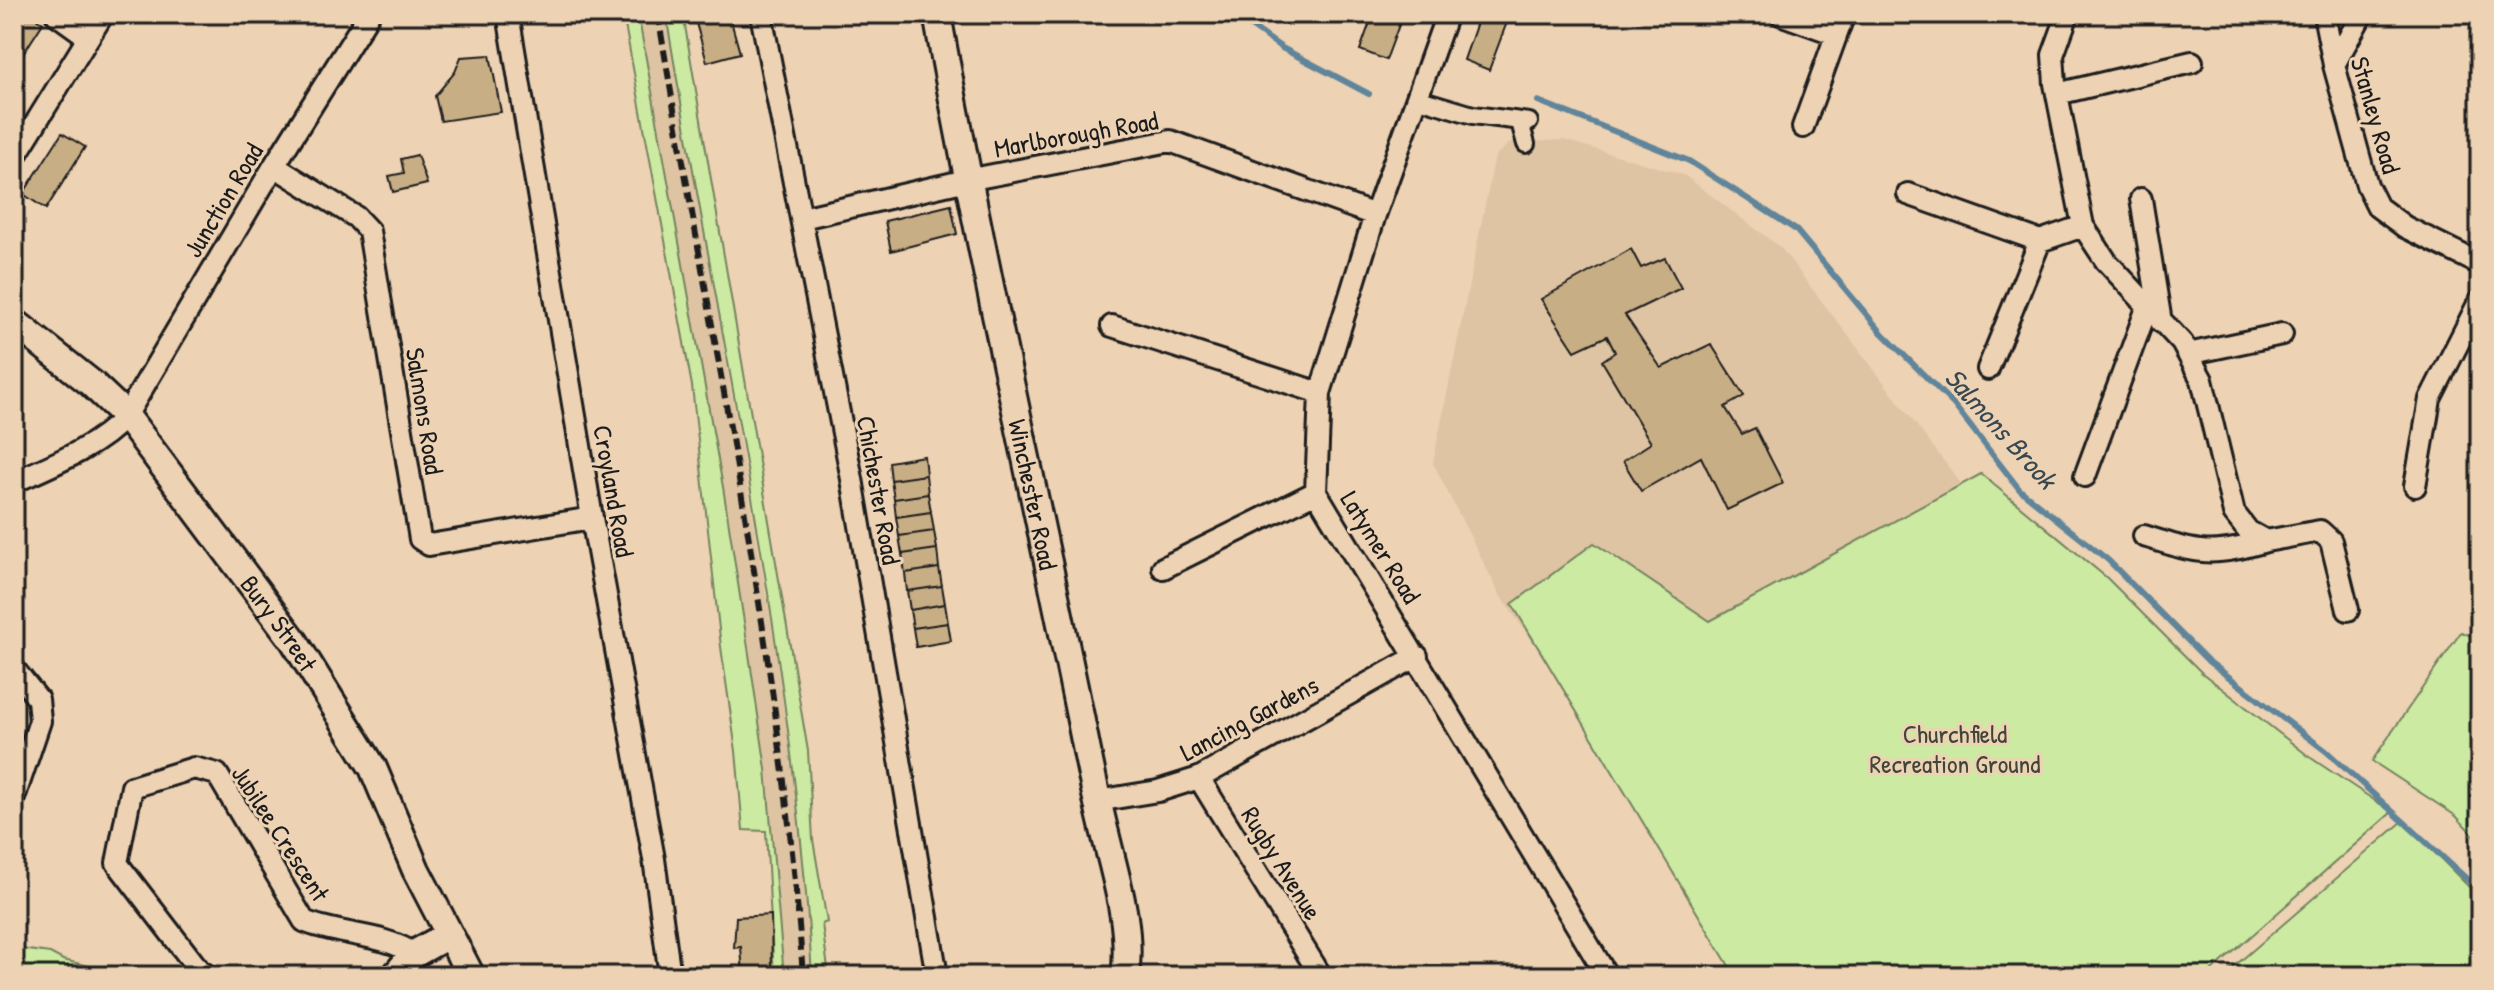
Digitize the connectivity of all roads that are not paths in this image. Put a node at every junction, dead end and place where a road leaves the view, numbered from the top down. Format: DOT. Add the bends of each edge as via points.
graph roads {
  1 [pos="56,14"];
  2 [pos="103,14"];
  3 [pos="369,14"];
  4 [pos="508,14"];
  5 [pos="761,14"];
  6 [pos="937,14"];
  7 [pos="1447,14"];
  8 [pos="1780,14"];
  9 [pos="1844,14"];
  10 [pos="2068,14"];
  11 [pos="2324,14"];
  12 [pos="2362,14"];
  13 [pos="1836,34"];
  14 [pos="88,37"];
  15 [pos="2192,62"];
  16 [pos="2334,65"];
  17 [pos="2057,94"];
  18 [pos="1416,98"];
  19 [pos="1803,127"];
  20 [pos="1526,144"];
  21 [pos="14,158"];
  22 [pos="274,166"];
  23 [pos="967,180"];
  24 [pos="1908,194"];
  25 [pos="2141,199"];
  26 [pos="1375,215"];
  27 [pos="802,218"];
  28 [pos="2083,226"];
  29 [pos="2040,241"];
  30 [pos="2480,264"];
  31 [pos="2480,300"];
  32 [pos="2154,315"];
  33 [pos="14,322"];
  34 [pos="1112,326"];
  35 [pos="2282,334"];
  36 [pos="2188,354"];
  37 [pos="1988,369"];
  38 [pos="1320,393"];
  39 [pos="126,416"];
  40 [pos="2085,476"];
  41 [pos="14,482"];
  42 [pos="2415,486"];
  43 [pos="1316,492"];
  44 [pos="592,518"];
  45 [pos="2144,536"];
  46 [pos="2266,541"];
  47 [pos="1163,568"];
  48 [pos="2348,610"];
  49 [pos="1417,656"];
  50 [pos="14,669"];
  51 [pos="1199,778"];
  52 [pos="14,798"];
  53 [pos="1097,801"];
  54 [pos="448,935"];
  55 [pos="414,954"];
  56 [pos="208,976"];
  57 [pos="395,976"];
  58 [pos="471,976"];
  59 [pos="670,976"];
  60 [pos="937,976"];
  61 [pos="1125,976"];
  62 [pos="1321,976"];
  63 [pos="1607,976"];
  1 -- 14 [label="street"];
  2 -- 14 [label="street"];
  3 -- 22 [label="street, Junction Road"];
  4 -- 44 [label="street, Croyland Road"];
  5 -- 27 [label="street, Chichester Road"];
  6 -- 23 [label="street, Winchester Road"];
  7 -- 18 [label="street, Latymer Road"];
  8 -- 13 [label="street"];
  9 -- 13 [label="street"];
  10 -- 17 [label="street" via="2053,55"];
  11 -- 16 [label="street, Stanley Road"];
  12 -- 16 [label="street"];
  13 -- 19 [label="street"];
  14 -- 21 [label="street"];
  15 -- 17 [label="street"];
  16 -- 30 [label="street, Stanley Road" via="2378,207 2405,227"];
  17 -- 28 [label="street"];
  18 -- 20 [label="street" via="1473,115 1525,122"];
  18 -- 26 [label="street, Latymer Road"];
  22 -- 39 [label="street, Junction Road"];
  22 -- 44 [label="street, Salmons Road" via="356,217 369,231 420,539 429,545"];
  23 -- 26 [label="street, Marlborough Road" via="1170,141"];
  23 -- 27 [label="street, Marlborough Road"];
  23 -- 53 [label="street, Winchester Road"];
  24 -- 29 [label="street"];
  25 -- 32 [label="street"];
  26 -- 38 [label="street, Latymer Road"];
  27 -- 60 [label="street, Chichester Road"];
  28 -- 29 [label="street"];
  28 -- 32 [label="street"];
  29 -- 37 [label="street"];
  31 -- 42 [label="street" via="2430,399"];
  32 -- 36 [label="street"];
  32 -- 40 [label="street"];
  33 -- 39 [label="street, Bury Street"];
  34 -- 38 [label="street"];
  35 -- 36 [label="street"];
  36 -- 46 [label="street" via="2202,380 2234,513 2248,531"];
  38 -- 43 [label="street, Latymer Road"];
  39 -- 41 [label="street" via="56,463"];
  39 -- 54 [label="street, Bury Street" via="294,641 373,768"];
  43 -- 47 [label="street"];
  43 -- 49 [label="street, Latymer Road"];
  44 -- 59 [label="street, Croyland Road"];
  45 -- 46 [label="street" via="2212,553"];
  46 -- 48 [label="street" via="2320,531 2331,541"];
  49 -- 51 [label="street, Lancing Gardens"];
  49 -- 63 [label="street, Latymer Road"];
  50 -- 52 [label="street" via="38,699 40,721"];
  51 -- 53 [label="street, Lancing Gardens"];
  51 -- 62 [label="street, Rugby Avenue"];
  53 -- 61 [label="street, Winchester Road" via="1121,901"];
  54 -- 55 [label="street"];
  54 -- 58 [label="street, Bury Street"];
  55 -- 56 [label="street, Jubilee Crescent" via="400,944 304,921 217,774 194,768 132,787 117,863"];
  55 -- 57 [label="street"];
}
